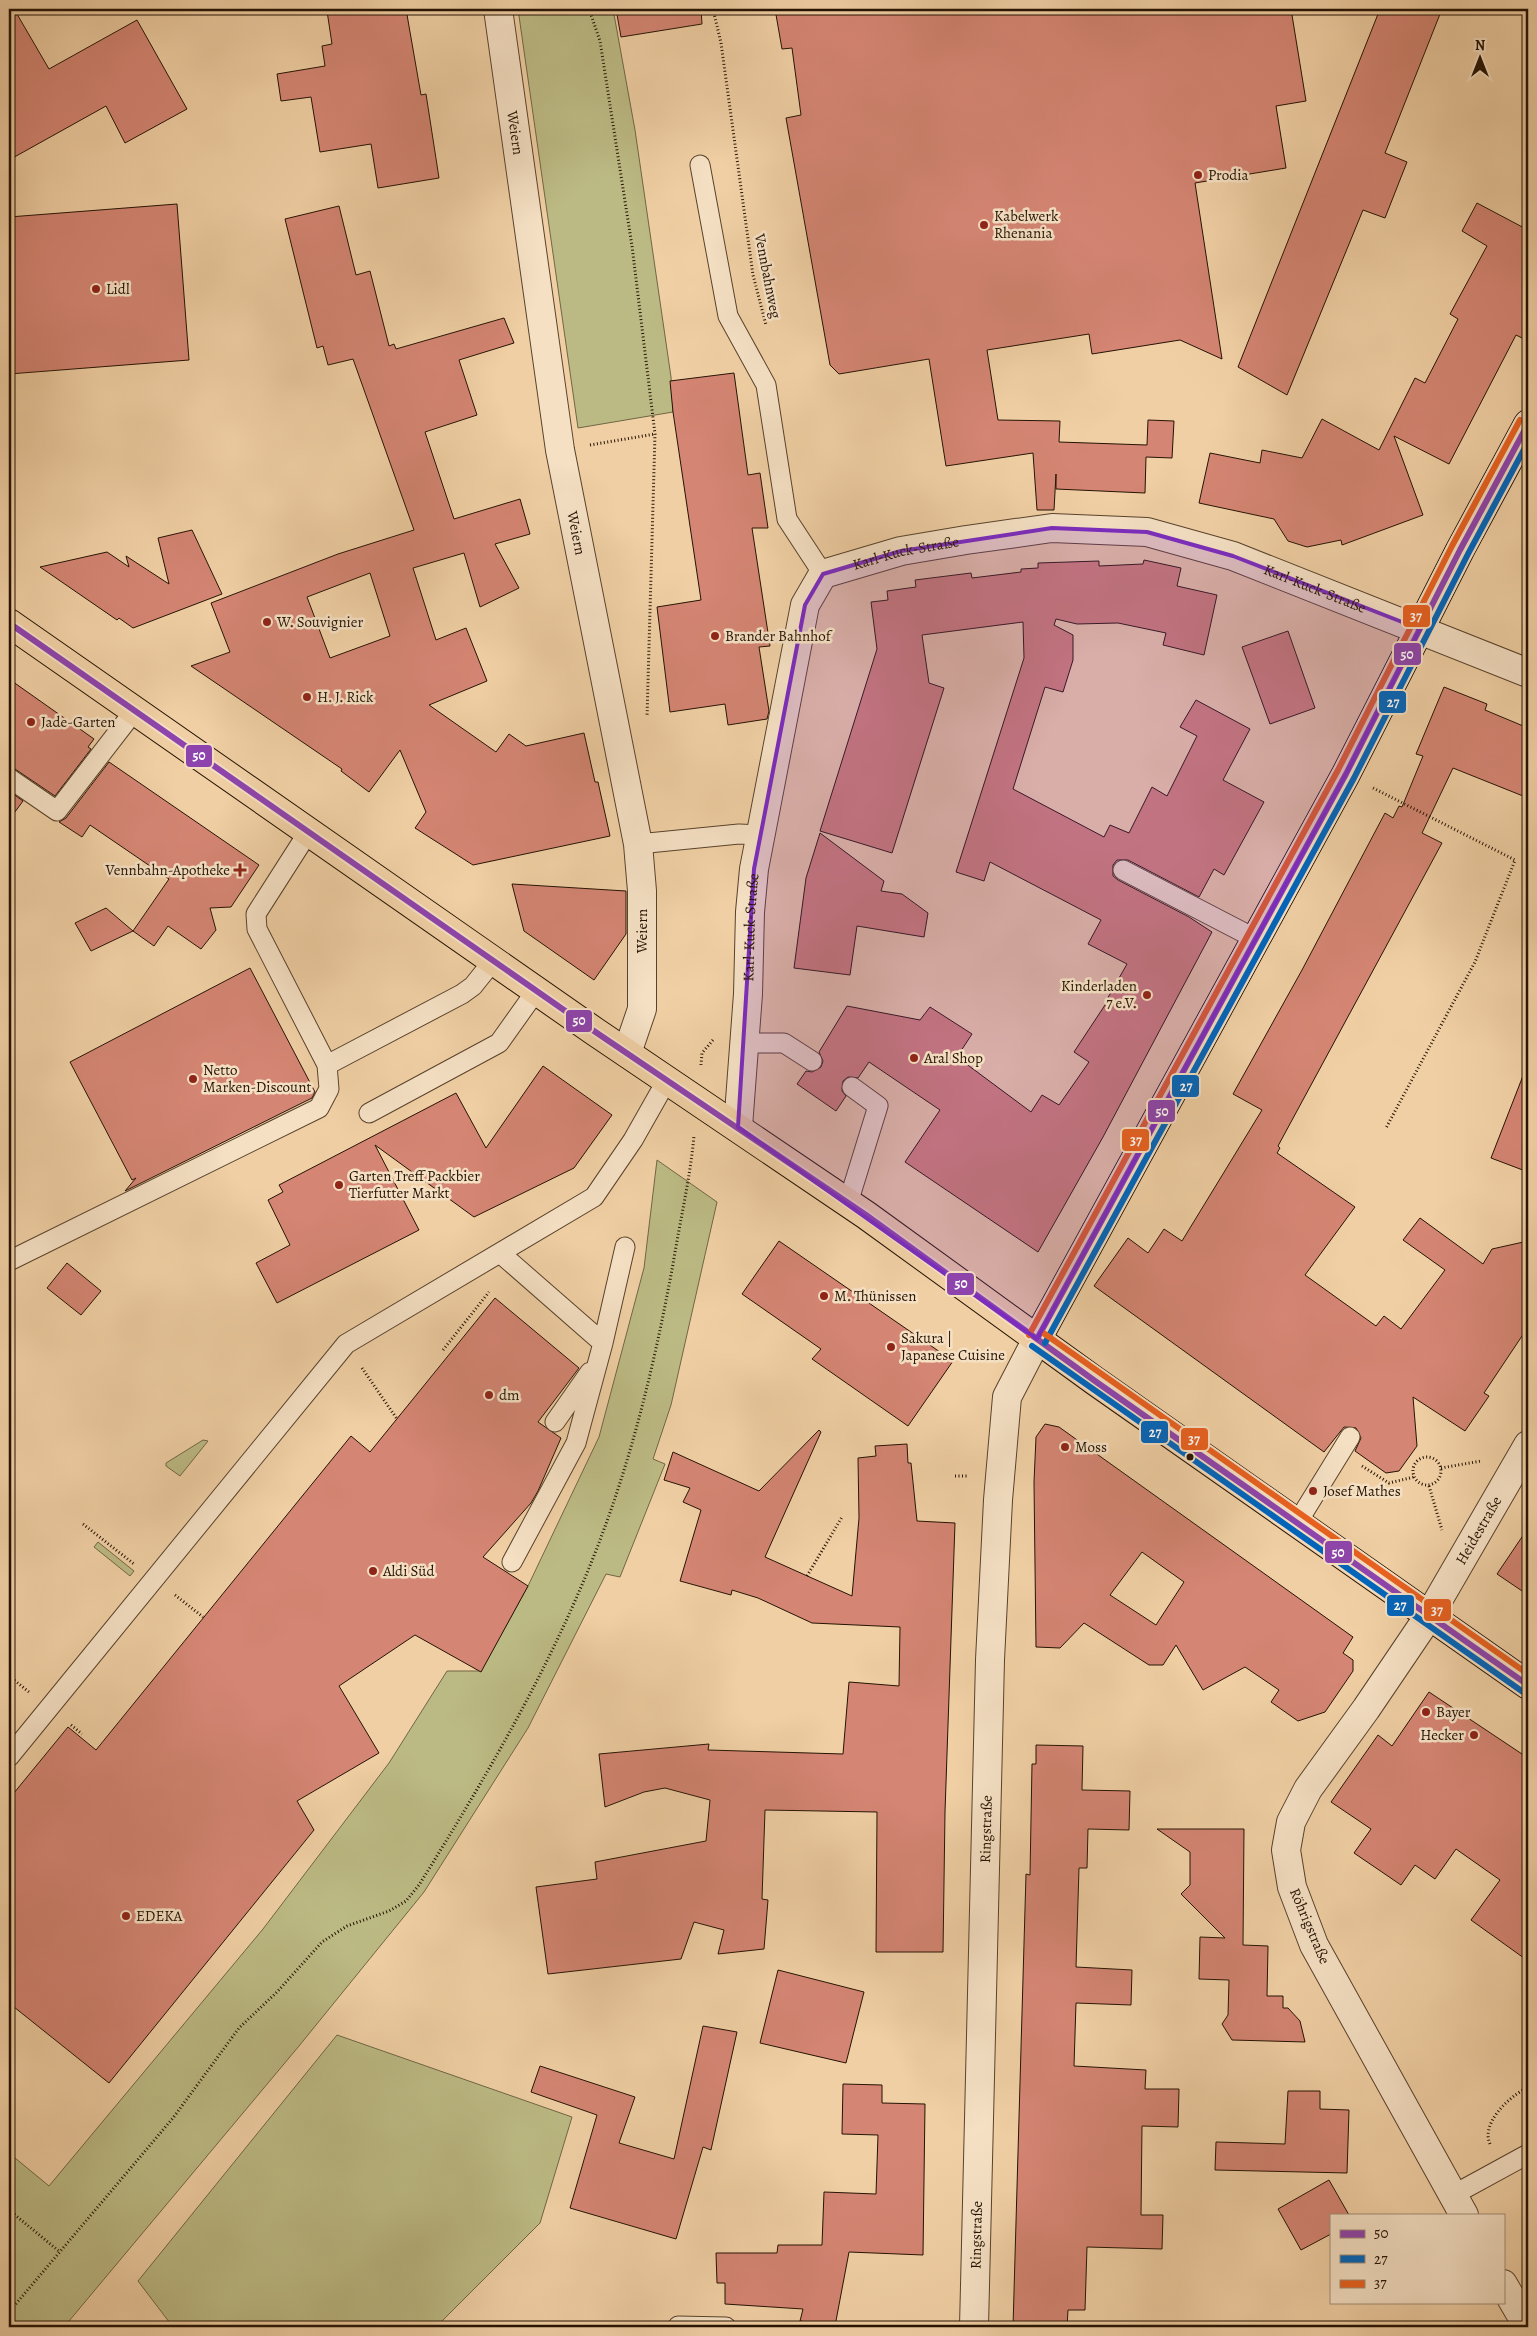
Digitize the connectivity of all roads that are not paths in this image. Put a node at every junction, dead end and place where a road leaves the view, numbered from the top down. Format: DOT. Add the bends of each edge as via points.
graph roads {
  1 [pos="498,9"];
  2 [pos="700,165"];
  3 [pos="1528,424"];
  4 [pos="823,574"];
  5 [pos="9,623"];
  6 [pos="1420,629"];
  7 [pos="1528,673"];
  8 [pos="136,710"];
  9 [pos="9,778"];
  10 [pos="309,831"];
  11 [pos="762,836"];
  12 [pos="638,844"];
  13 [pos="1123,870"];
  14 [pos="1256,939"];
  15 [pos="494,961"];
  16 [pos="536,991"];
  17 [pos="744,1043"];
  18 [pos="627,1054"];
  19 [pos="812,1061"];
  20 [pos="327,1065"];
  21 [pos="667,1080"];
  22 [pos="852,1087"];
  23 [pos="369,1113"];
  24 [pos="738,1128"];
  25 [pos="848,1202"];
  26 [pos="625,1247"];
  27 [pos="500,1253"];
  28 [pos="9,1261"];
  29 [pos="1037,1339"];
  30 [pos="601,1352"];
  31 [pos="555,1422"];
  32 [pos="1350,1437"];
  33 [pos="1528,1445"];
  34 [pos="1296,1522"];
  35 [pos="512,1562"];
  36 [pos="1429,1616"];
  37 [pos="1528,1685"];
  38 [pos="9,1757"];
  39 [pos="1528,2154"];
  40 [pos="1459,2205"];
  41 [pos="1504,2286"];
  42 [pos="678,2326"];
  43 [pos="726,2327"];
  44 [pos="974,2327"];
  45 [pos="1528,2327"];
  1 -- 12 [label="street, Weiern" via="560,450"];
  2 -- 4 [label="lane" via="728,316 766,385 787,519"];
  3 -- 6 [label="street, Ringstraße"];
  4 -- 6 [label="street, Karl-Kuck-Straße" via="901,551 1052,528 1147,532 1233,556"];
  4 -- 11 [label="street, Karl-Kuck-Straße" via="805,605"];
  5 -- 8 [label="main road"];
  6 -- 7 [label="street, Karl-Kuck-Straße"];
  6 -- 14 [label="street, Ringstraße"];
  8 -- 9 [label="lane" via="57,811"];
  8 -- 10 [label="main road"];
  10 -- 15 [label="main road"];
  10 -- 20 [label="lane" via="256,914 257,929"];
  11 -- 12 [label="lane" via="739,834"];
  11 -- 17 [label="street, Karl-Kuck-Straße" via="754,868 750,912"];
  12 -- 18 [label="street, Weiern" via="642,891 642,1009"];
  13 -- 14 [label="lane"];
  14 -- 29 [label="street, Ringstraße"];
  15 -- 16 [label="main road"];
  15 -- 20 [label="lane" via="462,994"];
  16 -- 18 [label="main road"];
  16 -- 23 [label="lane" via="499,1043"];
  17 -- 19 [label="lane" via="784,1043"];
  17 -- 24 [label="street, Karl-Kuck-Straße"];
  18 -- 21 [label="main road"];
  20 -- 28 [label="lane" via="329,1089 319,1108"];
  21 -- 24 [label="main road"];
  21 -- 27 [label="lane" via="633,1140 594,1198"];
  22 -- 25 [label="lane" via="878,1106"];
  24 -- 25 [label="main road"];
  25 -- 29 [label="main road"];
  26 -- 30 [label="lane"];
  27 -- 30 [label="lane"];
  27 -- 38 [label="lane" via="346,1344"];
  29 -- 34 [label="main road"];
  29 -- 44 [label="street, Ringstraße" via="1007,1397 998,1500 990,1660"];
  30 -- 31 [label="lane"];
  30 -- 35 [label="lane" via="576,1443"];
  32 -- 34 [label="lane"];
  33 -- 36 [label="street, Heidestraße"];
  34 -- 36 [label="main road"];
  36 -- 37 [label="main road"];
  36 -- 40 [label="street, Röhrigstraße" via="1308,1789 1291,1822 1286,1850 1292,1887 1314,1944"];
  39 -- 40 [label="lane"];
  41 -- 45 [label="street"];
  42 -- 43 [label="lane"];
}
